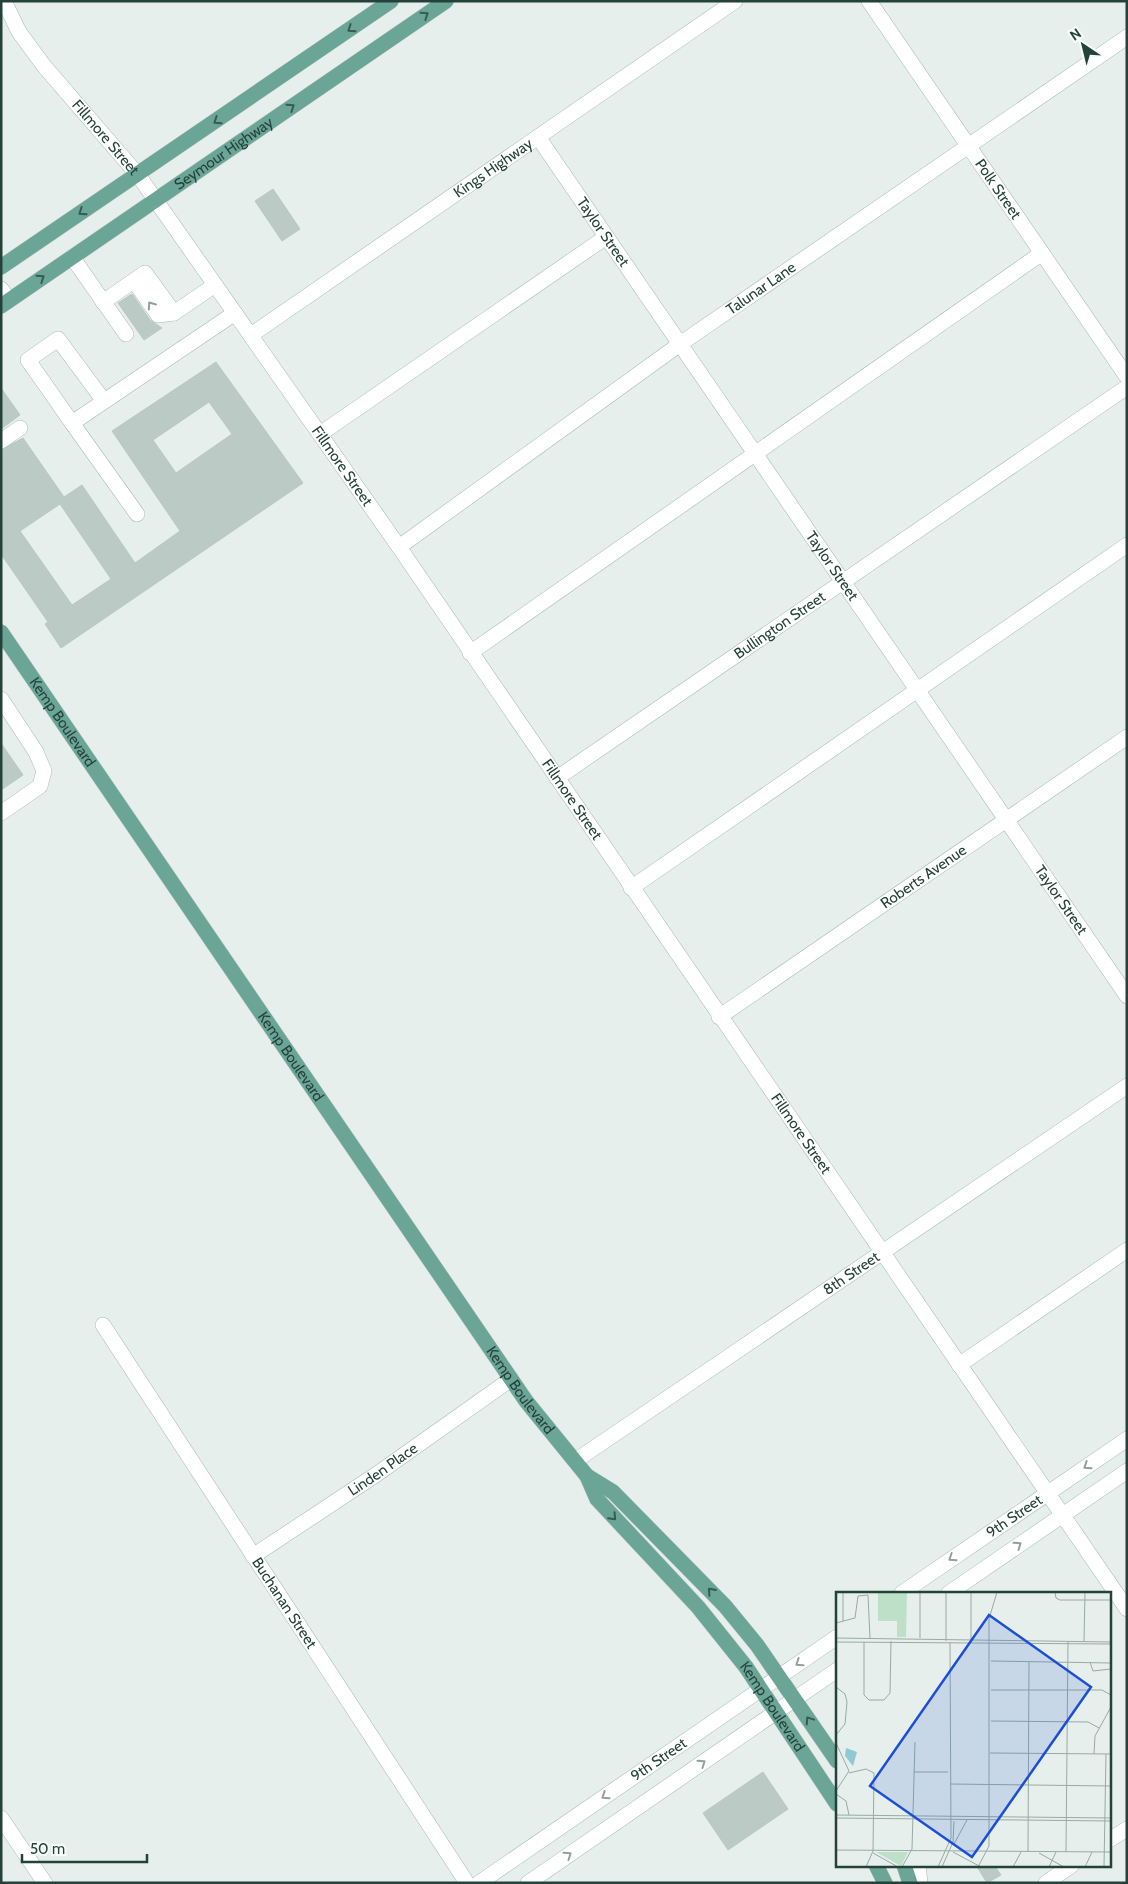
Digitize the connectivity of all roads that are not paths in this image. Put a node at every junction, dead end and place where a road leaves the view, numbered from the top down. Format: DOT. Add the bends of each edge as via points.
graph roads {
  1 [pos="4,1"];
  2 [pos="391,1"];
  3 [pos="735,1"];
  4 [pos="869,1"];
  5 [pos="443,2"];
  6 [pos="1127,37"];
  7 [pos="538,137"];
  8 [pos="969,145"];
  9 [pos="138,175"];
  10 [pos="155,200"];
  11 [pos="606,236"];
  12 [pos="1042,253"];
  13 [pos="72,257"];
  14 [pos="1,267"];
  15 [pos="215,285"];
  16 [pos="4,298"];
  17 [pos="103,302"];
  18 [pos="235,312"];
  19 [pos="126,334"];
  20 [pos="251,335"];
  21 [pos="680,344"];
  22 [pos="1127,377"];
  23 [pos="1127,387"];
  24 [pos="104,402"];
  25 [pos="72,423"];
  26 [pos="20,428"];
  27 [pos="320,434"];
  28 [pos="1,441"];
  29 [pos="755,454"];
  30 [pos="138,514"];
  31 [pos="1127,545"];
  32 [pos="399,547"];
  33 [pos="844,581"];
  34 [pos="1,632"];
  35 [pos="470,653"];
  36 [pos="918,689"];
  37 [pos="1,699"];
  38 [pos="1127,737"];
  39 [pos="557,778"];
  40 [pos="1,813"];
  41 [pos="1006,820"];
  42 [pos="632,888"];
  43 [pos="1127,996"];
  44 [pos="719,1017"];
  45 [pos="1127,1086"];
  46 [pos="1127,1250"];
  47 [pos="882,1254"];
  48 [pos="103,1324"];
  49 [pos="959,1366"];
  50 [pos="511,1379"];
  51 [pos="1127,1439"];
  52 [pos="575,1461"];
  53 [pos="1127,1471"];
  54 [pos="587,1476"];
  55 [pos="1047,1493"];
  56 [pos="1062,1515"];
  57 [pos="253,1556"];
  58 [pos="903,1592"];
  59 [pos="950,1592"];
  60 [pos="1127,1609"];
  61 [pos="836,1638"];
  62 [pos="836,1671"];
  63 [pos="779,1677"];
  64 [pos="761,1689"];
  65 [pos="795,1699"];
  66 [pos="776,1712"];
  67 [pos="836,1759"];
  68 [pos="836,1802"];
  69 [pos="1,1818"];
  70 [pos="1127,1829"];
  71 [pos="1110,1839"];
  72 [pos="877,1866"];
  73 [pos="904,1866"];
  74 [pos="918,1866"];
  75 [pos="1071,1866"];
  76 [pos="44,1883"];
  77 [pos="467,1883"];
  78 [pos="479,1883"];
  79 [pos="528,1883"];
  80 [pos="886,1883"];
  81 [pos="910,1883"];
  82 [pos="920,1883"];
  83 [pos="1046,1883"];
  1 -- 9 [label="street, Fillmore Street" via="19,32 44,66"];
  2 -- 9 [label="main road, Seymour Highway, one-way"];
  3 -- 7 [label="street, Kings Highway"];
  4 -- 8 [label="street, Polk Street"];
  10 -- 5 [label="main road, Seymour Highway, one-way"];
  6 -- 8 [label="street, Talunar Lane"];
  7 -- 11 [label="street, Taylor Street"];
  7 -- 20 [label="street, Kings Highway"];
  8 -- 12 [label="street, Polk Street"];
  8 -- 21 [label="street, Talunar Lane"];
  9 -- 10 [label="street, Fillmore Street"];
  9 -- 14 [label="main road, Seymour Highway, one-way"];
  10 -- 13 [label="main road, Seymour Highway"];
  10 -- 15 [label="street, Fillmore Street"];
  11 -- 21 [label="street, Taylor Street"];
  11 -- 27 [label="street"];
  12 -- 22 [label="street, Polk Street"];
  12 -- 29 [label="street"];
  16 -- 13 [label="main road, Seymour Highway, one-way"];
  13 -- 17 [label="street"];
  15 -- 17 [label="street" via="174,313 145,273"];
  15 -- 18 [label="street, Fillmore Street"];
  17 -- 19 [label="street"];
  18 -- 20 [label="street, Fillmore Street"];
  18 -- 24 [label="street"];
  20 -- 27 [label="street, Fillmore Street"];
  21 -- 29 [label="street, Taylor Street"];
  21 -- 32 [label="street, Talunar Lane"];
  23 -- 33 [label="street, Bullington Street"];
  24 -- 25 [label="street"];
  24 -- 25 [label="street" via="58,339 28,360"];
  25 -- 30 [label="street"];
  26 -- 28 [label="street"];
  27 -- 32 [label="street, Fillmore Street"];
  29 -- 33 [label="street, Taylor Street"];
  29 -- 35 [label="street"];
  31 -- 36 [label="street"];
  32 -- 35 [label="street, Fillmore Street"];
  33 -- 36 [label="street, Taylor Street"];
  33 -- 39 [label="street, Bullington Street"];
  34 -- 50 [label="main road, Kemp Boulevard"];
  35 -- 39 [label="street, Fillmore Street"];
  36 -- 41 [label="street, Taylor Street"];
  36 -- 42 [label="street"];
  37 -- 40 [label="street" via="36,752 44,771 40,786"];
  38 -- 41 [label="street, Roberts Avenue"];
  39 -- 42 [label="street, Fillmore Street"];
  41 -- 43 [label="street, Taylor Street"];
  41 -- 44 [label="street, Roberts Avenue"];
  42 -- 44 [label="street, Fillmore Street"];
  44 -- 47 [label="street, Fillmore Street"];
  45 -- 47 [label="street, 8th Street"];
  46 -- 49 [label="street"];
  47 -- 49 [label="street, Fillmore Street"];
  47 -- 52 [label="street, 8th Street"];
  48 -- 57 [label="street, Buchanan Street"];
  49 -- 55 [label="street, Fillmore Street"];
  50 -- 52 [label="main road, Kemp Boulevard"];
  50 -- 57 [label="street, Linden Place" via="377,1474"];
  51 -- 55 [label="street, 9th Street, one-way"];
  52 -- 54 [label="main road, Kemp Boulevard"];
  53 -- 56 [label="street, 9th Street"];
  63 -- 54 [label="main road, Kemp Boulevard, one-way" via="757,1645 698,1576 613,1492"];
  54 -- 64 [label="main road, Kemp Boulevard, one-way" via="597,1499 698,1607"];
  55 -- 56 [label="street, Fillmore Street"];
  55 -- 58 [label="street, 9th Street, one-way"];
  59 -- 56 [label="street, 9th Street, one-way"];
  56 -- 60 [label="street, Fillmore Street"];
  57 -- 77 [label="street, Buchanan Street"];
  61 -- 63 [label="street, 9th Street, one-way"];
  62 -- 65 [label="street, 9th Street"];
  63 -- 64 [label="street, 9th Street"];
  63 -- 65 [label="main road, Kemp Boulevard"];
  64 -- 66 [label="main road, Kemp Boulevard"];
  64 -- 78 [label="street, 9th Street, one-way"];
  65 -- 66 [label="street, 9th Street"];
  67 -- 65 [label="main road, Kemp Boulevard, one-way"];
  66 -- 68 [label="main road, Kemp Boulevard"];
  79 -- 66 [label="street, 9th Street, one-way"];
  69 -- 76 [label="street"];
  70 -- 71 [label="street"];
  72 -- 80 [label="main road"];
  73 -- 81 [label="main road"];
  74 -- 82 [label="street"];
  75 -- 83 [label="street"];
}
